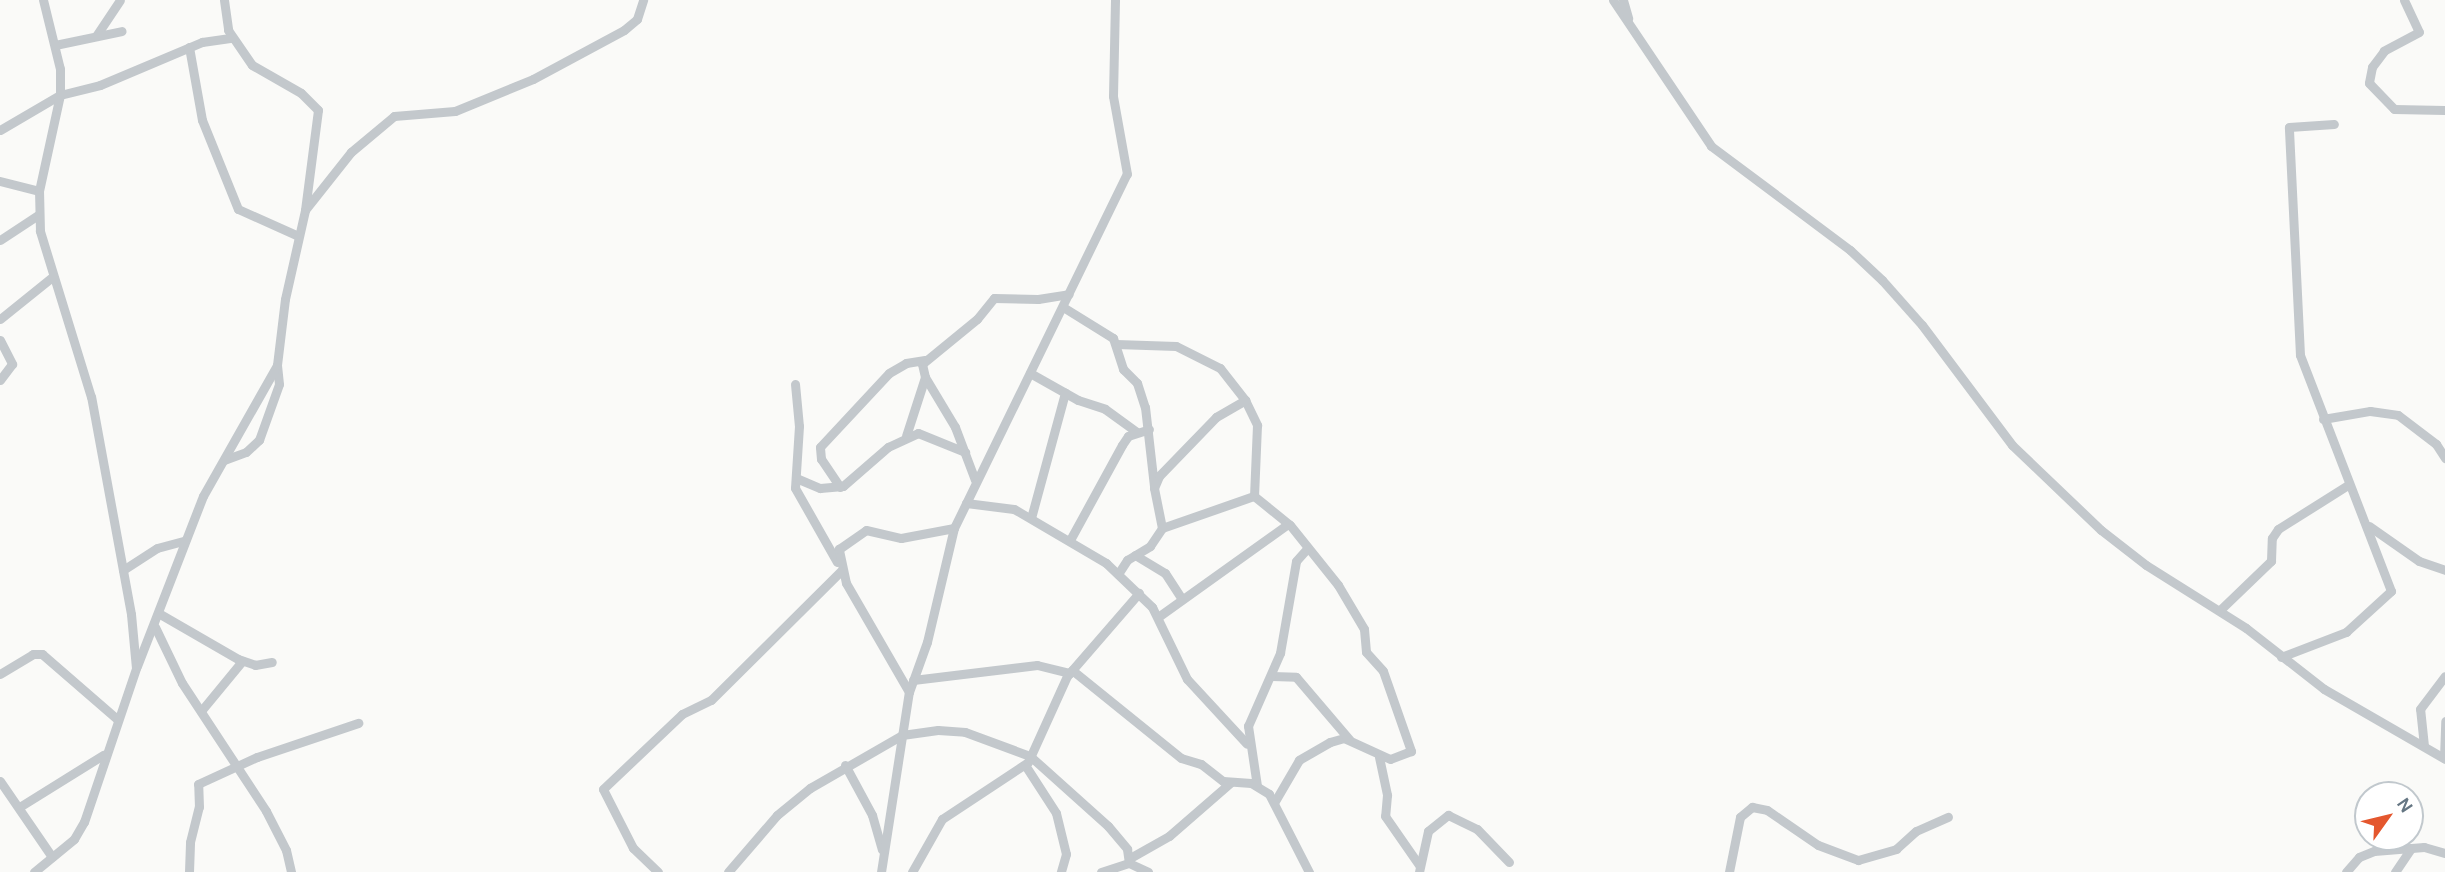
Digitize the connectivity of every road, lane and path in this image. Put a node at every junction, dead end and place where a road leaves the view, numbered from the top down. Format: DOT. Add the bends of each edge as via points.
graph roads {
  1 [pos="43,0"];
  2 [pos="120,0"];
  3 [pos="224,0"];
  4 [pos="643,0"];
  5 [pos="1115,0"];
  6 [pos="1613,0"];
  7 [pos="1623,0"];
  8 [pos="2404,0"];
  9 [pos="1629,23"];
  10 [pos="122,31"];
  11 [pos="96,36"];
  12 [pos="232,38"];
  13 [pos="55,45"];
  14 [pos="190,47"];
  15 [pos="61,95"];
  16 [pos="2445,110"];
  17 [pos="2334,124"];
  18 [pos="0,130"];
  19 [pos="0,181"];
  20 [pos="39,191"];
  21 [pos="305,210"];
  22 [pos="38,215"];
  23 [pos="296,235"];
  24 [pos="0,240"];
  25 [pos="51,278"];
  26 [pos="1069,294"];
  27 [pos="1063,307"];
  28 [pos="0,319"];
  29 [pos="0,341"];
  30 [pos="1116,344"];
  31 [pos="925,360"];
  32 [pos="276,365"];
  33 [pos="1030,373"];
  34 [pos="925,377"];
  35 [pos="0,380"];
  36 [pos="795,384"];
  37 [pos="1065,393"];
  38 [pos="1245,400"];
  39 [pos="2323,419"];
  40 [pos="1149,429"];
  41 [pos="1137,432"];
  42 [pos="906,436"];
  43 [pos="965,452"];
  44 [pos="2445,458"];
  45 [pos="224,460"];
  46 [pos="796,478"];
  47 [pos="975,480"];
  48 [pos="2348,485"];
  49 [pos="1154,486"];
  50 [pos="840,488"];
  51 [pos="1254,496"];
  52 [pos="966,503"];
  53 [pos="1031,518"];
  54 [pos="1288,524"];
  55 [pos="2369,526"];
  56 [pos="954,528"];
  57 [pos="1162,528"];
  58 [pos="1070,540"];
  59 [pos="183,541"];
  60 [pos="1306,550"];
  61 [pos="1135,555"];
  62 [pos="123,570"];
  63 [pos="841,570"];
  64 [pos="2445,570"];
  65 [pos="1118,574"];
  66 [pos="1139,593"];
  67 [pos="1182,599"];
  68 [pos="2220,610"];
  69 [pos="160,614"];
  70 [pos="1158,617"];
  71 [pos="155,627"];
  72 [pos="2281,656"];
  73 [pos="242,661"];
  74 [pos="272,662"];
  75 [pos="136,667"];
  76 [pos="1071,671"];
  77 [pos="0,674"];
  78 [pos="1272,676"];
  79 [pos="2445,677"];
  80 [pos="913,681"];
  81 [pos="909,692"];
  82 [pos="201,711"];
  83 [pos="117,719"];
  84 [pos="2445,720"];
  85 [pos="358,723"];
  86 [pos="902,735"];
  87 [pos="1351,741"];
  88 [pos="1247,744"];
  89 [pos="2424,746"];
  90 [pos="103,755"];
  91 [pos="1379,757"];
  92 [pos="2445,759"];
  93 [pos="1028,760"];
  94 [pos="237,765"];
  95 [pos="845,765"];
  96 [pos="0,781"];
  97 [pos="1230,783"];
  98 [pos="1257,786"];
  99 [pos="1275,801"];
  100 [pos="20,806"];
  101 [pos="1948,817"];
  102 [pos="2424,850"];
  103 [pos="2388,851"];
  104 [pos="2409,851"];
  105 [pos="882,852"];
  106 [pos="2445,853"];
  107 [pos="52,857"];
  108 [pos="1129,860"];
  109 [pos="1509,862"];
  110 [pos="1419,869"];
  111 [pos="34,872"];
  112 [pos="189,872"];
  113 [pos="291,872"];
  114 [pos="658,872"];
  115 [pos="728,872"];
  116 [pos="881,872"];
  117 [pos="912,872"];
  118 [pos="1061,872"];
  119 [pos="1101,872"];
  120 [pos="1148,872"];
  121 [pos="1309,872"];
  122 [pos="1728,872"];
  123 [pos="2346,872"];
  124 [pos="2395,872"];
  1 -- 13 [label="street"];
  2 -- 11 [label="street"];
  3 -- 12 [label="street"];
  4 -- 21 [label="street" via="637,19 624,30 533,79 455,111 394,116 351,152"];
  5 -- 26 [label="street" via="1113,96 1127,174"];
  6 -- 9 [label="street"];
  7 -- 9 [label="street"];
  8 -- 16 [label="street" via="2419,32 2384,51 2372,67 2369,83 2394,108"];
  9 -- 68 [label="street" via="1711,146 1850,250 1882,280 2027,461 2123,548"];
  10 -- 11 [label="street"];
  11 -- 13 [label="street"];
  12 -- 14 [label="street"];
  12 -- 21 [label="street" via="252,65 301,93 318,110"];
  13 -- 15 [label="street"];
  14 -- 15 [label="street" via="100,85"];
  14 -- 23 [label="street" via="202,120 238,209"];
  15 -- 18 [label="street"];
  15 -- 20 [label="street"];
  17 -- 39 [label="street" via="2289,127 2300,355"];
  19 -- 20 [label="street"];
  20 -- 22 [label="street"];
  21 -- 23 [label="street"];
  22 -- 24 [label="street"];
  22 -- 25 [label="street"];
  23 -- 32 [label="street"];
  25 -- 28 [label="street"];
  25 -- 62 [label="street" via="91,397"];
  26 -- 27 [label="street"];
  26 -- 31 [label="street" via="994,298 977,318"];
  27 -- 30 [label="street"];
  27 -- 33 [label="street"];
  29 -- 35 [label="street" via="12,364"];
  30 -- 38 [label="street" via="1191,351 1220,368"];
  30 -- 40 [label="street" via="1123,369 1141,391"];
  31 -- 34 [label="street"];
  31 -- 50 [label="street" via="906,363 889,373 820,447 821,459"];
  32 -- 45 [label="street"];
  32 -- 45 [label="street" via="279,384 259,440 246,452"];
  33 -- 37 [label="street"];
  33 -- 47 [label="street"];
  34 -- 42 [label="street"];
  34 -- 43 [label="street" via="956,427"];
  36 -- 46 [label="street" via="799,426"];
  37 -- 41 [label="street" via="1105,409"];
  37 -- 53 [label="street"];
  38 -- 49 [label="street" via="1216,418"];
  38 -- 51 [label="street" via="1260,444"];
  39 -- 44 [label="street" via="2370,411 2398,415 2436,444"];
  39 -- 48 [label="street"];
  40 -- 41 [label="street"];
  40 -- 49 [label="street"];
  41 -- 58 [label="street" via="1117,452"];
  42 -- 43 [label="street" via="924,435"];
  42 -- 50 [label="street"];
  43 -- 47 [label="street"];
  45 -- 59 [label="street"];
  46 -- 50 [label="street" via="820,488"];
  46 -- 63 [label="street" via="797,492"];
  47 -- 52 [label="street"];
  48 -- 55 [label="street"];
  48 -- 68 [label="street" via="2278,529 2272,538 2271,561"];
  49 -- 57 [label="street"];
  51 -- 54 [label="street"];
  51 -- 57 [label="street"];
  52 -- 53 [label="street" via="1002,506"];
  52 -- 56 [label="street"];
  53 -- 58 [label="street"];
  54 -- 60 [label="street"];
  54 -- 67 [label="street" via="1241,562"];
  55 -- 64 [label="street" via="2419,561"];
  55 -- 72 [label="street" via="2384,565 2388,596 2340,635"];
  56 -- 63 [label="street" via="901,538 866,530 842,544"];
  56 -- 80 [label="street"];
  57 -- 61 [label="street" via="1150,546"];
  58 -- 65 [label="street"];
  59 -- 62 [label="street" via="158,548"];
  59 -- 69 [label="street"];
  60 -- 78 [label="street" via="1296,561 1282,647"];
  60 -- 91 [label="street" via="1338,585 1364,629 1366,652 1383,671 1395,714 1410,741 1411,751 1404,757"];
  61 -- 65 [label="street"];
  61 -- 67 [label="street" via="1165,573"];
  62 -- 75 [label="street"];
  63 -- 81 [label="street"];
  63 -- 114 [label="street" via="711,700 682,714 603,789 633,848"];
  65 -- 66 [label="street"];
  66 -- 70 [label="street"];
  66 -- 76 [label="street"];
  67 -- 70 [label="street"];
  68 -- 72 [label="street"];
  69 -- 71 [label="street"];
  69 -- 73 [label="street"];
  70 -- 88 [label="street" via="1187,678"];
  71 -- 75 [label="street"];
  71 -- 82 [label="street"];
  72 -- 89 [label="street" via="2364,715"];
  73 -- 74 [label="street" via="255,665"];
  73 -- 82 [label="street"];
  75 -- 83 [label="street"];
  76 -- 80 [label="street" via="1037,665"];
  76 -- 93 [label="street"];
  76 -- 97 [label="street" via="1108,695 1163,746"];
  77 -- 83 [label="street" via="33,654 41,654"];
  78 -- 87 [label="street" via="1296,677"];
  78 -- 88 [label="street" via="1248,726"];
  79 -- 89 [label="street" via="2420,709"];
  80 -- 81 [label="street"];
  81 -- 86 [label="street"];
  82 -- 94 [label="street"];
  83 -- 90 [label="street"];
  84 -- 92 [label="street"];
  85 -- 94 [label="street"];
  86 -- 93 [label="street" via="965,732"];
  86 -- 95 [label="street"];
  86 -- 105 [label="street"];
  87 -- 91 [label="street"];
  87 -- 99 [label="street" via="1330,742 1299,760"];
  88 -- 98 [label="street"];
  89 -- 92 [label="street"];
  90 -- 100 [label="street"];
  90 -- 107 [label="street" via="84,822 74,839"];
  91 -- 110 [label="street" via="1387,795 1385,816"];
  93 -- 108 [label="street" via="1108,826"];
  93 -- 117 [label="street" via="942,819"];
  93 -- 118 [label="street" via="1056,813 1066,858"];
  94 -- 112 [label="street" via="196,786 199,807 190,842"];
  94 -- 113 [label="street" via="286,850"];
  95 -- 105 [label="street" via="872,815"];
  95 -- 115 [label="street" via="777,815"];
  96 -- 100 [label="street"];
  97 -- 98 [label="street"];
  97 -- 108 [label="street" via="1169,836"];
  98 -- 99 [label="street"];
  99 -- 121 [label="street"];
  100 -- 107 [label="street"];
  101 -- 122 [label="street" via="1916,831 1896,849 1858,860 1818,845 1767,810 1746,809"];
  102 -- 106 [label="street"];
  103 -- 123 [label="street" via="2365,854"];
  104 -- 124 [label="street"];
  105 -- 116 [label="street"];
  107 -- 111 [label="street"];
  108 -- 119 [label="street"];
  108 -- 120 [label="street"];
  109 -- 110 [label="street" via="1478,829 1448,815 1432,824"];
}
